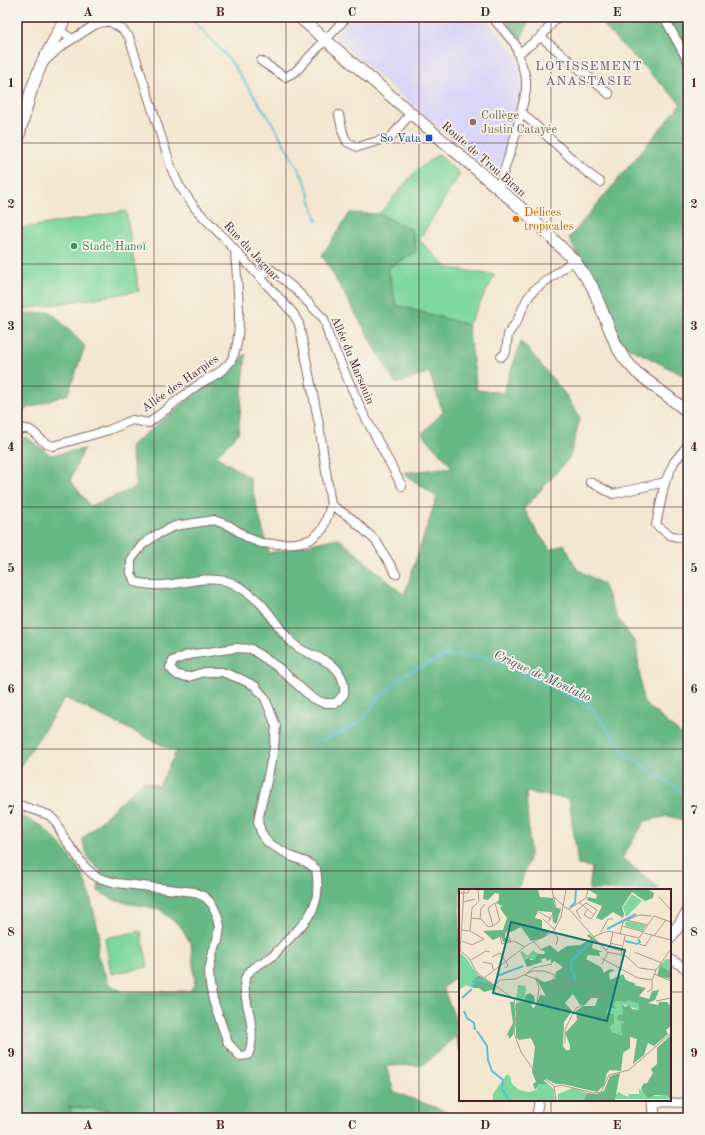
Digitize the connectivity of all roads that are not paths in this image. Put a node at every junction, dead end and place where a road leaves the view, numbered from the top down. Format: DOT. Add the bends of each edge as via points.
graph roads {
  1 [pos="66,17"];
  2 [pos="88,17"];
  3 [pos="299,17"];
  4 [pos="347,17"];
  5 [pos="492,17"];
  6 [pos="557,17"];
  7 [pos="664,17"];
  8 [pos="96,24"];
  9 [pos="59,30"];
  10 [pos="541,37"];
  11 [pos="72,39"];
  12 [pos="326,41"];
  13 [pos="519,53"];
  14 [pos="261,61"];
  15 [pos="688,61"];
  16 [pos="41,65"];
  17 [pos="609,94"];
  18 [pos="521,112"];
  19 [pos="411,113"];
  20 [pos="339,115"];
  21 [pos="17,142"];
  22 [pos="600,182"];
  23 [pos="498,189"];
  24 [pos="235,250"];
  25 [pos="574,260"];
  26 [pos="258,275"];
  27 [pos="501,357"];
  28 [pos="688,412"];
  29 [pos="17,430"];
  30 [pos="688,445"];
  31 [pos="590,482"];
  32 [pos="664,482"];
  33 [pos="402,486"];
  34 [pos="331,505"];
  35 [pos="688,540"];
  36 [pos="396,574"];
  37 [pos="17,807"];
  38 [pos="688,912"];
  39 [pos="671,937"];
  40 [pos="671,960"];
  41 [pos="688,970"];
  42 [pos="539,1101"];
  43 [pos="653,1101"];
  44 [pos="688,1103"];
  45 [pos="536,1118"];
  46 [pos="654,1118"];
  1 -- 9 [label="main road"];
  2 -- 8 [label="street"];
  3 -- 12 [label="main road, Route de Trou Biran"];
  4 -- 12 [label="street"];
  5 -- 13 [label="street" via="515,44"];
  6 -- 10 [label="street"];
  7 -- 15 [label="street"];
  8 -- 11 [label="street"];
  8 -- 24 [label="street, Rue du Jaguar" via="109,21 129,37 179,185 195,208"];
  9 -- 11 [label="street"];
  9 -- 16 [label="main road"];
  10 -- 13 [label="street"];
  10 -- 17 [label="street"];
  11 -- 16 [label="street"];
  12 -- 14 [label="street" via="295,72 285,78"];
  12 -- 19 [label="main road, Route de Trou Biran"];
  13 -- 18 [label="street" via="526,78"];
  16 -- 21 [label="main road"];
  18 -- 22 [label="street"];
  18 -- 23 [label="street"];
  19 -- 20 [label="street" via="391,137 358,147 347,142 342,133"];
  19 -- 23 [label="main road, Route de Trou Biran"];
  23 -- 25 [label="main road, Route de Trou Biran"];
  24 -- 26 [label="street, Rue du Jaguar"];
  24 -- 29 [label="street, Allée des Harpies" via="238,329 235,351 225,368 149,423 132,420 109,430 53,446 40,440 31,430"];
  25 -- 27 [label="street" via="526,299 517,321 508,334 506,352"];
  25 -- 28 [label="main road, Route de Trou Biran" via="592,286 616,345 624,357 636,372"];
  26 -- 33 [label="street, Allée du Marsouin" via="272,270 324,319 329,337 362,411"];
  26 -- 34 [label="street, Rue du Jaguar" via="298,321 319,424"];
  30 -- 32 [label="street" via="674,462"];
  31 -- 32 [label="street" via="613,494"];
  32 -- 35 [label="street" via="656,525 670,535"];
  34 -- 36 [label="street" via="351,518 376,541"];
  34 -- 37 [label="street, Rue du Jaguar" via="323,529 310,540 296,543 261,543 214,520 196,522 175,526 156,535 142,545 131,560 131,573 135,582 161,585 213,579 228,582 242,589 267,610 286,637 297,647 337,670 345,683 344,694 336,703 324,703 312,698 279,668 251,649 236,648 188,655 174,661 170,668 177,675 188,677 206,672 222,672 255,686 265,698 276,726 258,822 268,843 316,869 318,895 308,919 271,957 253,967 245,979 251,1033 251,1049 248,1054 240,1056 228,1043 213,1000 209,971 220,926 212,904 194,892 116,883 96,877 85,867 49,815 22,806"];
  38 -- 39 [label="main road"];
  40 -- 41 [label="street"];
  42 -- 45 [label="street"];
  43 -- 44 [label="street"];
  43 -- 46 [label="main road"];
}
